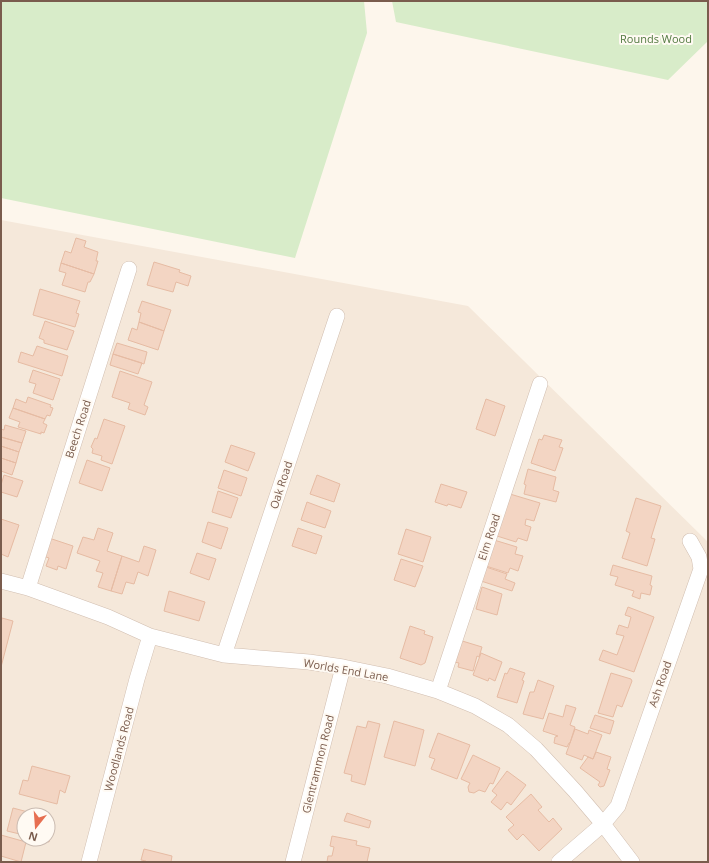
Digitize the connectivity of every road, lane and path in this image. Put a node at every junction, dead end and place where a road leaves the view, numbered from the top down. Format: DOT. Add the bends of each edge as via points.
graph roads {
  1 [pos="129,269"];
  2 [pos="337,316"];
  3 [pos="540,384"];
  4 [pos="690,540"];
  5 [pos="1,581"];
  6 [pos="28,588"];
  7 [pos="150,636"];
  8 [pos="224,655"];
  9 [pos="343,667"];
  10 [pos="438,691"];
  11 [pos="603,824"];
  12 [pos="89,862"];
  13 [pos="293,862"];
  14 [pos="559,862"];
  15 [pos="632,862"];
  1 -- 6 [label="street, Beech Road"];
  2 -- 8 [label="street, Oak Road"];
  3 -- 10 [label="street, Elm Road"];
  4 -- 11 [label="street, Ash Road" via="699,557 701,568 618,806"];
  5 -- 6 [label="street, Worlds End Lane"];
  6 -- 7 [label="street, Worlds End Lane" via="108,617"];
  7 -- 8 [label="street, Worlds End Lane"];
  7 -- 12 [label="street, Woodlands Road"];
  8 -- 9 [label="street, Worlds End Lane"];
  9 -- 10 [label="street, Worlds End Lane" via="387,676"];
  9 -- 13 [label="street, Glentrammon Road"];
  10 -- 11 [label="street, Worlds End Lane" via="475,706 508,725 536,749"];
  11 -- 14 [label="street, Ash Road"];
  11 -- 15 [label="street, Worlds End Lane"];
}
